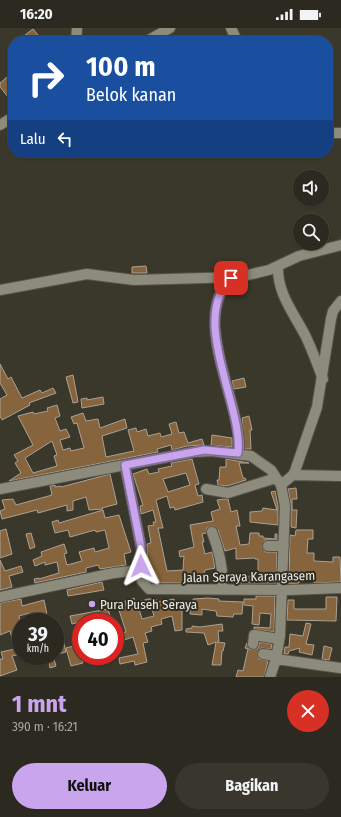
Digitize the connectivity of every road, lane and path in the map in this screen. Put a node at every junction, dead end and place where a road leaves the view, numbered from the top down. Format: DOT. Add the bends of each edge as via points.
graph roads {
  1 [pos="170,28"];
  2 [pos="156,36"];
  3 [pos="341,245"];
  4 [pos="278,266"];
  5 [pos="231,278"];
  6 [pos="0,290"];
  7 [pos="341,301"];
  8 [pos="323,378"];
  9 [pos="238,453"];
  10 [pos="125,465"];
  11 [pos="293,475"];
  12 [pos="341,476"];
  13 [pos="279,481"];
  14 [pos="0,489"];
  15 [pos="206,489"];
  16 [pos="212,532"];
  17 [pos="268,546"];
  18 [pos="284,546"];
  19 [pos="141,570"];
  20 [pos="341,588"];
  21 [pos="222,589"];
  22 [pos="283,590"];
  23 [pos="0,597"];
  24 [pos="279,639"];
  25 [pos="253,644"];
  26 [pos="263,654"];
  27 [pos="276,658"];
  28 [pos="340,668"];
  29 [pos="269,673"];
  1 -- 2 [label="street"];
  3 -- 4 [label="street" via="300,256"];
  4 -- 5 [label="street"];
  4 -- 8 [label="street" via="278,278 284,298 306,337"];
  5 -- 6 [label="street" via="134,280 87,274"];
  5 -- 9 [label="street" via="218,295 216,316 222,374 237,425"];
  7 -- 8 [label="street" via="333,311 331,319"];
  8 -- 11 [label="street" via="317,407"];
  9 -- 10 [label="street" via="204,450"];
  9 -- 13 [label="street" via="257,459 271,470"];
  10 -- 14 [label="street"];
  10 -- 19 [label="street, Jalan Seraya Karangasem" via="141,547"];
  11 -- 12 [label="street"];
  11 -- 13 [label="street"];
  13 -- 15 [label="street" via="228,493"];
  13 -- 18 [label="street" via="285,506"];
  16 -- 21 [label="street" via="222,570"];
  17 -- 18 [label="street"];
  18 -- 22 [label="street"];
  19 -- 21 [label="street, Jalan Seraya Karangasem" via="142,581 149,589"];
  19 -- 23 [label="street" via="114,573"];
  20 -- 22 [label="street, Jalan Seraya Karangasem"];
  21 -- 22 [label="street, Jalan Seraya Karangasem"];
  22 -- 24 [label="street"];
  24 -- 25 [label="street" via="254,635"];
  24 -- 27 [label="street"];
  26 -- 27 [label="street"];
  27 -- 28 [label="street"];
  27 -- 29 [label="street"];
}
